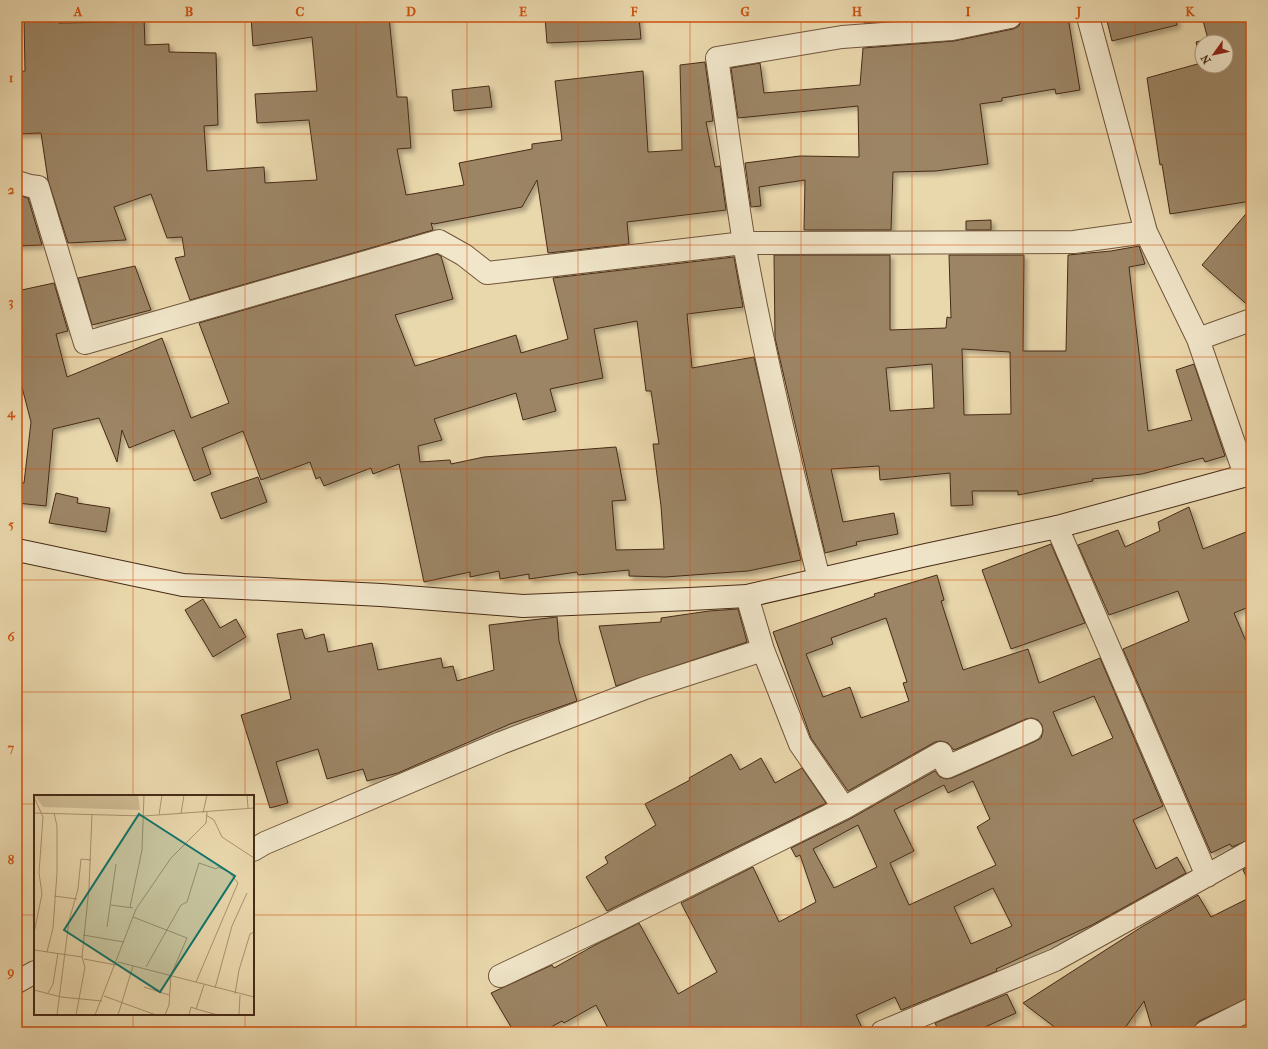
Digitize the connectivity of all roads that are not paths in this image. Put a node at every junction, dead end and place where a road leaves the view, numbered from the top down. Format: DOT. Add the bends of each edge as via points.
graph roads {
  1 [pos="1010,17"];
  2 [pos="1088,17"];
  3 [pos="17,182"];
  4 [pos="1146,232"];
  5 [pos="744,243"];
  6 [pos="1251,320"];
  7 [pos="1198,339"];
  8 [pos="1248,475"];
  9 [pos="1057,527"];
  10 [pos="17,550"];
  11 [pos="819,579"];
  12 [pos="747,596"];
  13 [pos="762,650"];
  14 [pos="1031,730"];
  15 [pos="844,808"];
  16 [pos="254,849"];
  17 [pos="1251,851"];
  18 [pos="1207,876"];
  19 [pos="34,973"];
  20 [pos="500,976"];
  21 [pos="17,982"];
  22 [pos="1251,1009"];
  23 [pos="882,1032"];
  24 [pos="1205,1032"];
  1 -- 5 [label="street" via="952,29 842,37 717,58"];
  2 -- 4 [label="street"];
  3 -- 5 [label="street" via="38,187 85,343 439,241 464,255 487,273"];
  4 -- 5 [label="street" via="1074,242"];
  4 -- 7 [label="street"];
  5 -- 11 [label="street" via="788,457"];
  6 -- 7 [label="street"];
  7 -- 8 [label="street"];
  8 -- 9 [label="street"];
  9 -- 11 [label="street"];
  9 -- 18 [label="street"];
  10 -- 12 [label="street" via="183,585 381,595 523,606"];
  11 -- 12 [label="street"];
  12 -- 13 [label="street"];
  13 -- 15 [label="street" via="800,744"];
  13 -- 16 [label="street" via="645,688 501,743"];
  14 -- 15 [label="street" via="948,767 941,753"];
  15 -- 20 [label="street"];
  17 -- 18 [label="street"];
  18 -- 23 [label="street" via="1055,960"];
  19 -- 21 [label="street"];
  22 -- 24 [label="street"];
}
